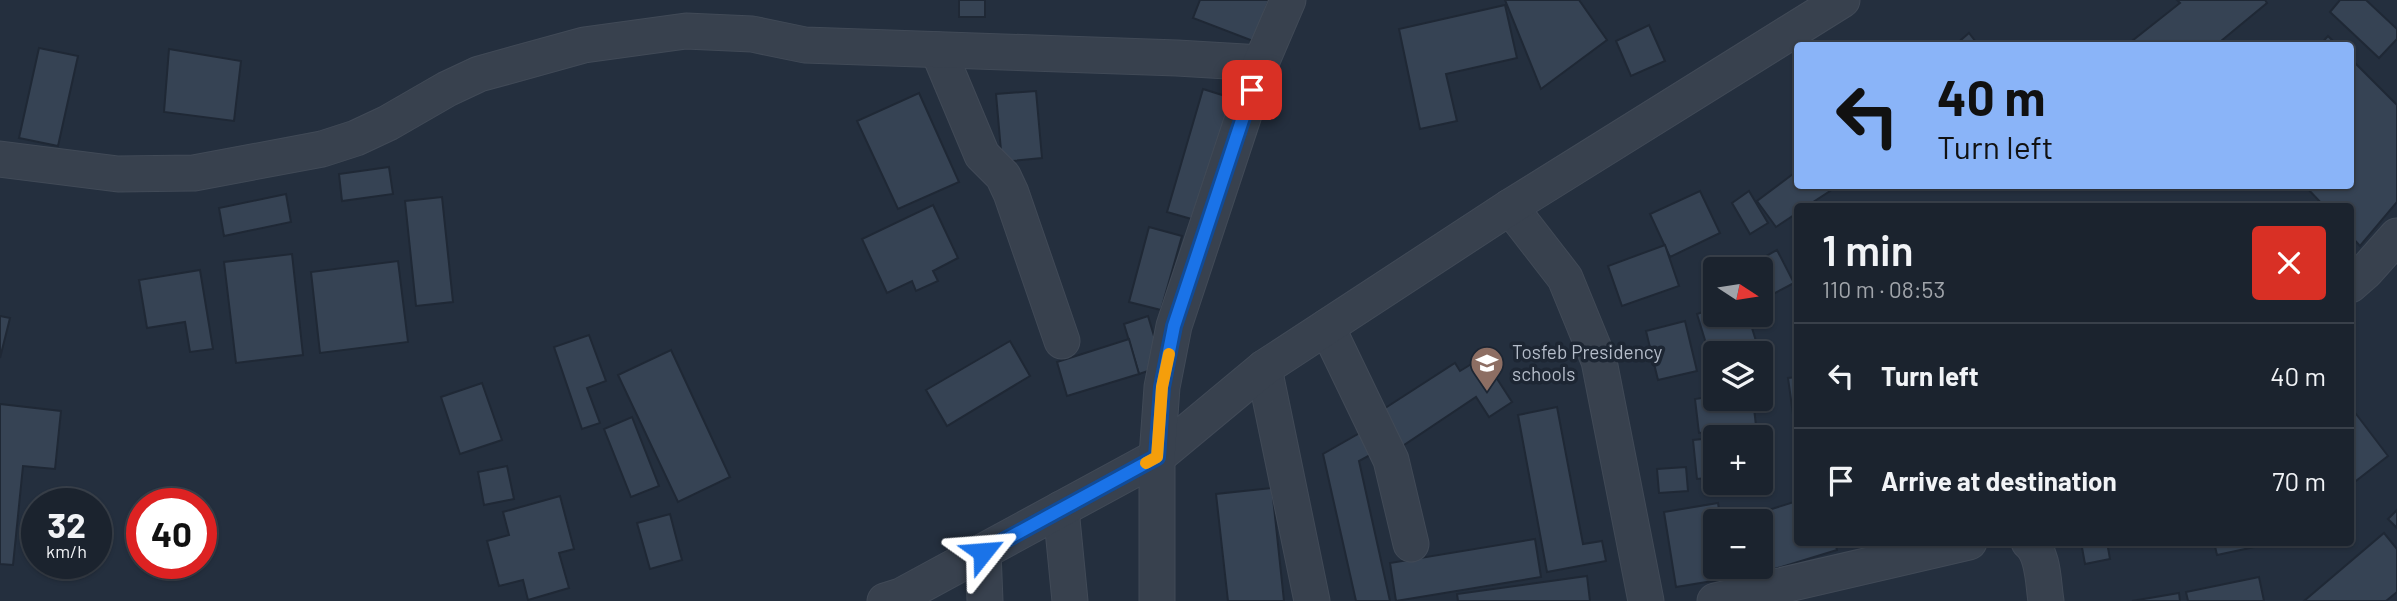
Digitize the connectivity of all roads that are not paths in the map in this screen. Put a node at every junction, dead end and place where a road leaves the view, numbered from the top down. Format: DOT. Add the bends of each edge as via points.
graph roads {
  1 [pos="1288,0"];
  2 [pos="1842,0"];
  3 [pos="938,50"];
  4 [pos="1261,63"];
  5 [pos="0,159"];
  6 [pos="1510,207"];
  7 [pos="2397,236"];
  8 [pos="2354,282"];
  9 [pos="1327,327"];
  10 [pos="1062,341"];
  11 [pos="1264,368"];
  12 [pos="1157,457"];
  13 [pos="1062,509"];
  14 [pos="1411,544"];
  15 [pos="1952,546"];
  16 [pos="2034,546"];
  17 [pos="983,552"];
  18 [pos="895,599"];
  19 [pos="985,601"];
  20 [pos="1070,601"];
  21 [pos="1157,601"];
  22 [pos="1312,601"];
  23 [pos="1646,601"];
  24 [pos="1715,601"];
  25 [pos="2046,601"];
  1 -- 4 [label="street"];
  2 -- 6 [label="street"];
  3 -- 4 [label="street"];
  3 -- 5 [label="street" via="804,45 752,34 686,31 584,45 511,64 447,89 356,138 263,162 194,173 118,174"];
  3 -- 10 [label="street" via="982,155 1007,184"];
  4 -- 12 [label="street" via="1174,326 1162,387"];
  6 -- 9 [label="street"];
  6 -- 23 [label="street" via="1565,278 1599,361"];
  7 -- 8 [label="street"];
  9 -- 11 [label="street"];
  9 -- 14 [label="street" via="1391,460"];
  11 -- 12 [label="street"];
  11 -- 22 [label="street"];
  12 -- 13 [label="street"];
  12 -- 21 [label="street"];
  13 -- 17 [label="street"];
  13 -- 20 [label="street"];
  15 -- 24 [label="street"];
  16 -- 25 [label="street"];
  17 -- 18 [label="street"];
  17 -- 19 [label="street"];
}
